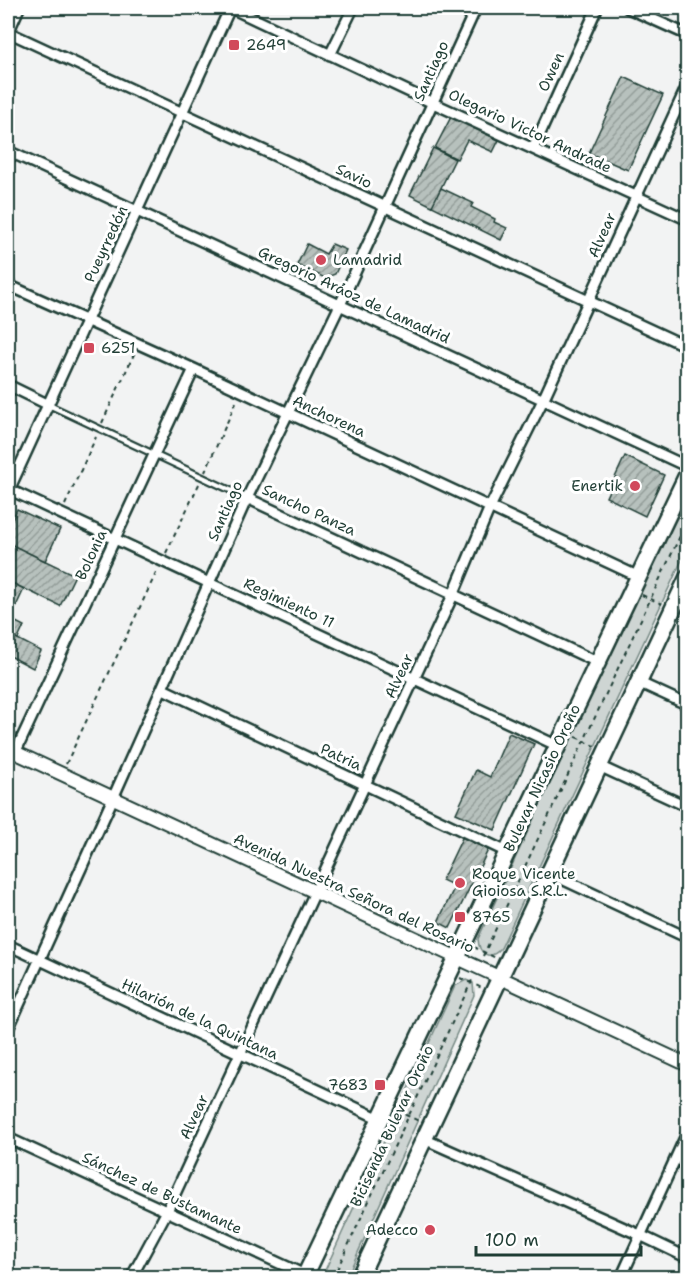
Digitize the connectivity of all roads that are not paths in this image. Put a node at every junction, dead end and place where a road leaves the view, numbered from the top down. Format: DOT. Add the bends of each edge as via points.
graph roads {
  1 [pos="19,8"];
  2 [pos="230,8"];
  3 [pos="352,8"];
  4 [pos="476,8"];
  5 [pos="597,8"];
  6 [pos="628,8"];
  7 [pos="8,32"];
  8 [pos="687,35"];
  9 [pos="330,55"];
  10 [pos="687,84"];
  11 [pos="433,103"];
  12 [pos="182,113"];
  13 [pos="533,149"];
  14 [pos="8,151"];
  15 [pos="636,196"];
  16 [pos="385,207"];
  17 [pos="138,212"];
  18 [pos="687,220"];
  19 [pos="8,285"];
  20 [pos="589,302"];
  21 [pos="340,305"];
  22 [pos="86,322"];
  23 [pos="687,347"];
  24 [pos="194,369"];
  25 [pos="8,385"];
  26 [pos="543,399"];
  27 [pos="49,405"];
  28 [pos="287,413"];
  29 [pos="154,454"];
  30 [pos="687,466"];
  31 [pos="687,473"];
  32 [pos="8,490"];
  33 [pos="247,498"];
  34 [pos="490,507"];
  35 [pos="115,539"];
  36 [pos="687,577"];
  37 [pos="209,583"];
  38 [pos="634,583"];
  39 [pos="453,595"];
  40 [pos="683,597"];
  41 [pos="597,662"];
  42 [pos="414,678"];
  43 [pos="638,682"];
  44 [pos="163,688"];
  45 [pos="687,705"];
  46 [pos="561,739"];
  47 [pos="11,751"];
  48 [pos="602,759"];
  49 [pos="365,784"];
  50 [pos="113,798"];
  51 [pos="687,807"];
  52 [pos="507,852"];
  53 [pos="549,873"];
  54 [pos="315,892"];
  55 [pos="687,938"];
  56 [pos="8,945"];
  57 [pos="456,957"];
  58 [pos="39,960"];
  59 [pos="500,978"];
  60 [pos="8,1029"];
  61 [pos="240,1054"];
  62 [pos="687,1065"];
  63 [pos="383,1113"];
  64 [pos="687,1131"];
  65 [pos="427,1133"];
  66 [pos="8,1138"];
  67 [pos="166,1213"];
  68 [pos="640,1235"];
  69 [pos="687,1258"];
  70 [pos="305,1276"];
  71 [pos="131,1278"];
  72 [pos="359,1278"];
  73 [pos="621,1278"];
  1 -- 7 [label="street"];
  2 -- 9 [label="street, Olegario Victor Andrade"];
  2 -- 12 [label="street, Pueyrredón"];
  3 -- 9 [label="street"];
  4 -- 11 [label="street, Santiago"];
  5 -- 13 [label="street, Owen"];
  6 -- 8 [label="street"];
  7 -- 12 [label="street, Savio"];
  9 -- 11 [label="street, Olegario Victor Andrade"];
  10 -- 15 [label="street, Alvear"];
  11 -- 13 [label="street, Olegario Victor Andrade"];
  11 -- 16 [label="street, Santiago"];
  12 -- 16 [label="street, Savio"];
  12 -- 17 [label="street, Pueyrredón"];
  13 -- 15 [label="street, Olegario Victor Andrade"];
  14 -- 17 [label="street, Gregorio Aráoz de Lamadrid"];
  15 -- 18 [label="street, Olegario Victor Andrade"];
  15 -- 20 [label="street, Alvear"];
  16 -- 20 [label="street, Savio"];
  16 -- 21 [label="street, Santiago"];
  17 -- 21 [label="street, Gregorio Aráoz de Lamadrid"];
  17 -- 22 [label="street, Pueyrredón"];
  19 -- 22 [label="street, Anchorena"];
  20 -- 23 [label="street, Savio"];
  20 -- 26 [label="street, Alvear"];
  21 -- 26 [label="street, Gregorio Aráoz de Lamadrid"];
  21 -- 28 [label="street, Santiago"];
  22 -- 24 [label="street, Anchorena"];
  22 -- 27 [label="street, Pueyrredón"];
  24 -- 28 [label="street, Anchorena"];
  24 -- 29 [label="street, Bolonia"];
  25 -- 27 [label="street, Sancho Panza"];
  26 -- 30 [label="street, Gregorio Aráoz de Lamadrid"];
  26 -- 34 [label="street, Alvear"];
  27 -- 29 [label="lane, Sancho Panza"];
  27 -- 32 [label="street, Pueyrredón"];
  28 -- 33 [label="street, Santiago"];
  28 -- 34 [label="street, Anchorena"];
  29 -- 33 [label="lane, Sancho Panza"];
  29 -- 35 [label="street, Bolonia"];
  31 -- 38 [label="main road, Bulevar Nicasio Oroño"];
  32 -- 35 [label="street, Regimiento 11"];
  33 -- 37 [label="street, Santiago"];
  33 -- 39 [label="street, Sancho Panza"];
  34 -- 38 [label="street, Anchorena"];
  34 -- 39 [label="street, Alvear"];
  35 -- 37 [label="street, Regimiento 11"];
  35 -- 47 [label="street, Bolonia"];
  36 -- 40 [label="main road"];
  37 -- 42 [label="street, Regimiento 11"];
  37 -- 44 [label="street, Santiago"];
  38 -- 41 [label="main road, Bulevar Nicasio Oroño"];
  39 -- 41 [label="street, Sancho Panza"];
  39 -- 42 [label="street, Alvear"];
  40 -- 43 [label="main road" via="672,609"];
  41 -- 46 [label="main road, Bulevar Nicasio Oroño"];
  42 -- 46 [label="street, Regimiento 11"];
  42 -- 49 [label="street, Alvear"];
  43 -- 45 [label="street"];
  43 -- 48 [label="main road"];
  44 -- 49 [label="street, Patria"];
  44 -- 50 [label="street, Santiago"];
  46 -- 52 [label="main road, Bulevar Nicasio Oroño"];
  47 -- 50 [label="street, Avenida Nuestra Señora del Rosario"];
  48 -- 51 [label="street"];
  48 -- 53 [label="main road"];
  49 -- 52 [label="street, Patria"];
  49 -- 54 [label="street, Alvear"];
  50 -- 54 [label="street, Avenida Nuestra Señora del Rosario"];
  50 -- 58 [label="street, Santiago"];
  52 -- 57 [label="main road, Bulevar Nicasio Oroño"];
  53 -- 55 [label="street"];
  53 -- 59 [label="main road"];
  54 -- 57 [label="street, Avenida Nuestra Señora del Rosario"];
  54 -- 61 [label="street, Alvear"];
  56 -- 58 [label="street, Hilarión de la Quintana"];
  57 -- 59 [label="street, Avenida Nuestra Señora del Rosario"];
  57 -- 63 [label="main road, Bulevar Nicasio Oroño"];
  58 -- 60 [label="street, Santiago"];
  58 -- 61 [label="street, Hilarión de la Quintana"];
  59 -- 62 [label="street, Avenida Nuestra Señora del Rosario"];
  59 -- 65 [label="main road"];
  61 -- 63 [label="street, Hilarión de la Quintana"];
  61 -- 67 [label="street, Alvear"];
  63 -- 70 [label="main road, Bulevar Nicasio Oroño"];
  64 -- 68 [label="street"];
  65 -- 68 [label="street"];
  65 -- 72 [label="main road"];
  66 -- 67 [label="street, Sánchez de Bustamante"];
  67 -- 70 [label="street, Sánchez de Bustamante"];
  67 -- 71 [label="street, Alvear"];
  68 -- 69 [label="street"];
  68 -- 73 [label="street"];
}
